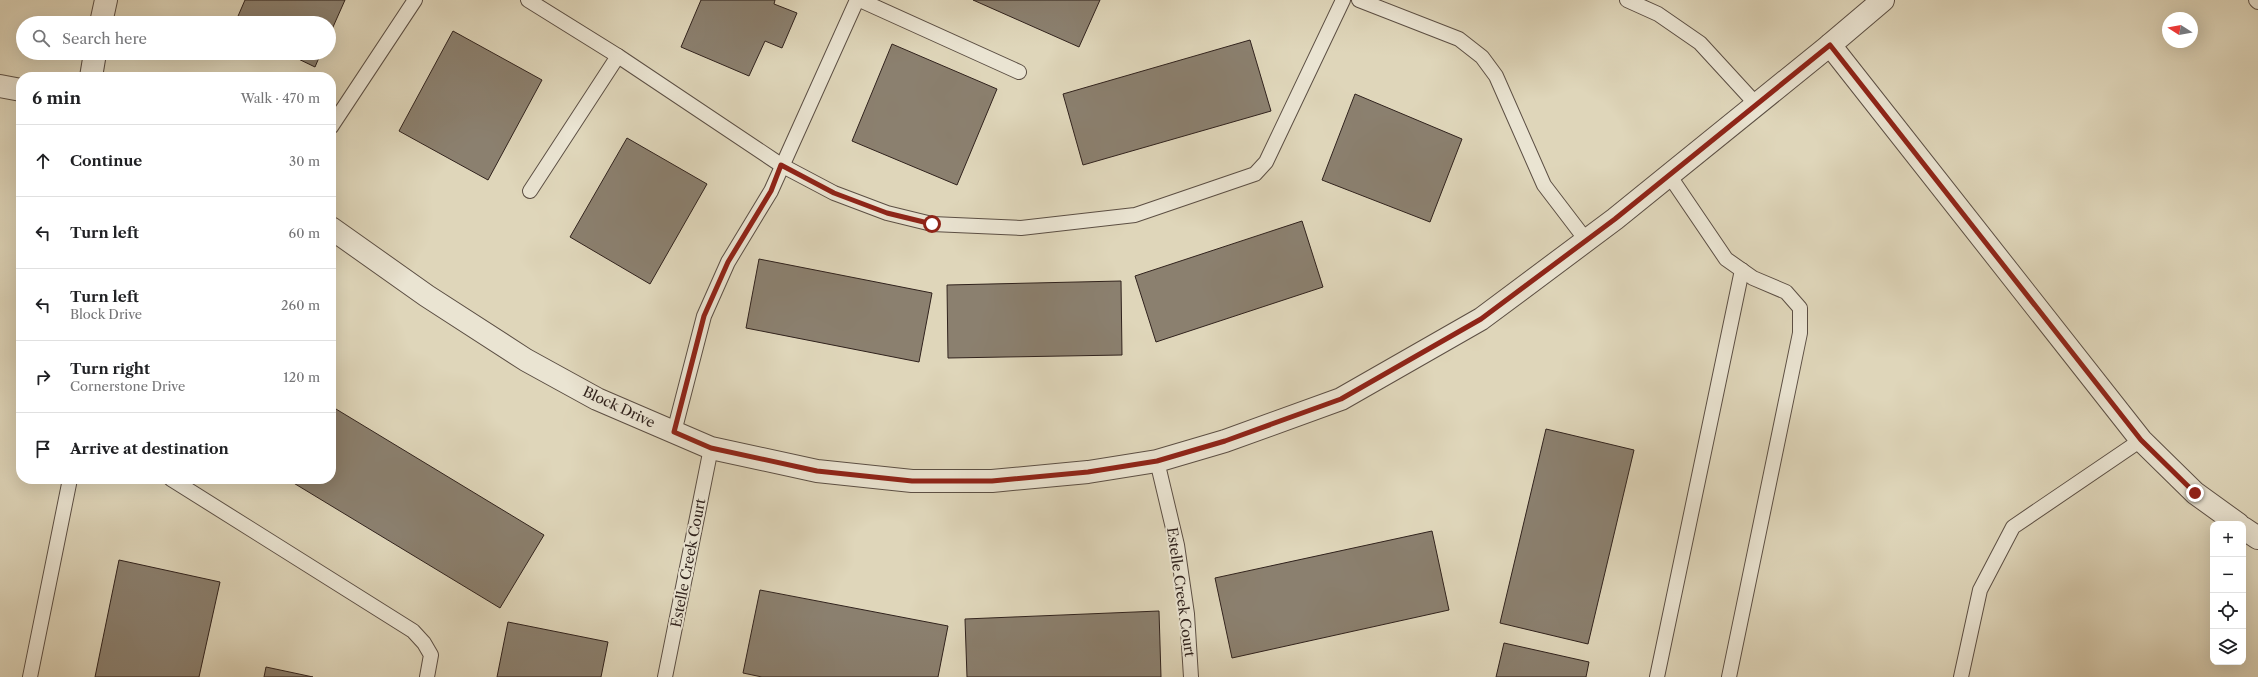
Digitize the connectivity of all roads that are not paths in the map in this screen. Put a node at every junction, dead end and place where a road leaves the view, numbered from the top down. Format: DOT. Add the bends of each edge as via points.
graph roads {
  1 [pos="106,0"];
  2 [pos="415,0"];
  3 [pos="528,0"];
  4 [pos="859,0"];
  5 [pos="1343,0"];
  6 [pos="1359,0"];
  7 [pos="1627,0"];
  8 [pos="1883,0"];
  9 [pos="103,16"];
  10 [pos="1830,45"];
  11 [pos="618,56"];
  12 [pos="94,60"];
  13 [pos="92,72"];
  14 [pos="1019,72"];
  15 [pos="0,86"];
  16 [pos="16,89"];
  17 [pos="1756,104"];
  18 [pos="336,119"];
  19 [pos="781,165"];
  20 [pos="1669,175"];
  21 [pos="530,191"];
  22 [pos="336,232"];
  23 [pos="1586,240"];
  24 [pos="1742,270"];
  25 [pos="674,432"];
  26 [pos="2141,440"];
  27 [pos="711,448"];
  28 [pos="1157,461"];
  29 [pos="69,484"];
  30 [pos="179,484"];
  31 [pos="2234,521"];
  32 [pos="2246,530"];
  33 [pos="2258,538"];
  34 [pos="30,677"];
  35 [pos="427,677"];
  36 [pos="664,677"];
  37 [pos="1192,677"];
  38 [pos="1657,677"];
  39 [pos="1729,677"];
  40 [pos="1961,677"];
  1 -- 9 [label="street"];
  2 -- 18 [label="lane"];
  3 -- 11 [label="lane"];
  4 -- 14 [label="lane"];
  4 -- 19 [label="lane"];
  5 -- 19 [label="lane" via="1266,162 1256,174 1135,214 1021,228 932,224 887,213 834,193"];
  6 -- 23 [label="lane" via="1459,39 1482,57 1496,76 1544,185"];
  7 -- 17 [label="lane" via="1658,14 1700,44"];
  8 -- 10 [label="street, Block Drive"];
  10 -- 17 [label="street, Block Drive"];
  10 -- 26 [label="street"];
  11 -- 19 [label="lane"];
  11 -- 21 [label="lane"];
  12 -- 13 [label="street"];
  15 -- 16 [label="street"];
  17 -- 20 [label="street, Block Drive"];
  19 -- 25 [label="lane" via="771,191 728,262 704,316"];
  20 -- 23 [label="street, Block Drive"];
  20 -- 24 [label="lane" via="1726,259"];
  22 -- 25 [label="street, Block Drive" via="427,296 526,360 597,399"];
  23 -- 28 [label="street, Block Drive" via="1481,319 1341,399 1225,441"];
  24 -- 38 [label="lane"];
  24 -- 39 [label="lane" via="1786,292 1800,308 1800,333"];
  25 -- 27 [label="street, Block Drive"];
  26 -- 31 [label="street" via="2195,493"];
  26 -- 40 [label="lane" via="2013,527 1980,590"];
  27 -- 28 [label="street, Block Drive" via="817,471 912,481 992,481 1088,472"];
  27 -- 36 [label="lane, Estelle Creek Court"];
  28 -- 37 [label="lane, Estelle Creek Court" via="1177,545 1187,614"];
  29 -- 34 [label="lane"];
  30 -- 35 [label="lane" via="413,631 431,655"];
  32 -- 33 [label="street"];
}
